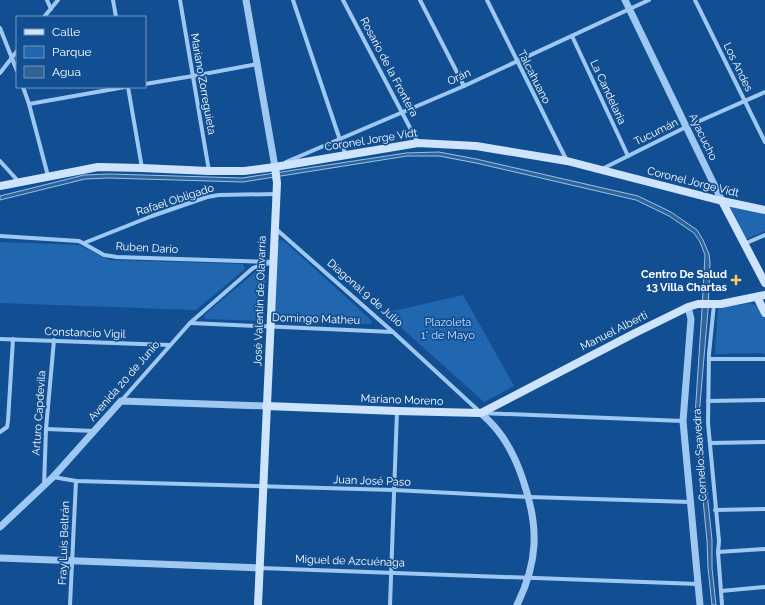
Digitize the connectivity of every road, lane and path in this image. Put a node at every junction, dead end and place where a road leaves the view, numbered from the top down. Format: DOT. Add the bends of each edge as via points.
graph roads {
  1 [pos="47,0"];
  2 [pos="58,0"];
  3 [pos="113,0"];
  4 [pos="180,0"];
  5 [pos="246,0"];
  6 [pos="293,0"];
  7 [pos="343,0"];
  8 [pos="420,0"];
  9 [pos="487,0"];
  10 [pos="625,0"];
  11 [pos="649,0"];
  12 [pos="695,0"];
  13 [pos="51,9"];
  14 [pos="629,9"];
  15 [pos="45,16"];
  16 [pos="116,16"];
  17 [pos="0,28"];
  18 [pos="572,36"];
  19 [pos="16,52"];
  20 [pos="12,57"];
  21 [pos="516,60"];
  22 [pos="257,64"];
  23 [pos="16,68"];
  24 [pos="0,73"];
  25 [pos="193,76"];
  26 [pos="146,84"];
  27 [pos="464,86"];
  28 [pos="23,88"];
  29 [pos="119,88"];
  30 [pos="128,88"];
  31 [pos="765,92"];
  32 [pos="744,101"];
  33 [pos="29,104"];
  34 [pos="403,112"];
  35 [pos="686,127"];
  36 [pos="340,140"];
  37 [pos="765,142"];
  38 [pos="418,143"];
  39 [pos="346,155"];
  40 [pos="628,156"];
  41 [pos="0,161"];
  42 [pos="567,161"];
  43 [pos="142,168"];
  44 [pos="275,169"];
  45 [pos="600,170"];
  46 [pos="209,171"];
  47 [pos="48,176"];
  48 [pos="19,182"];
  49 [pos="0,186"];
  50 [pos="276,194"];
  51 [pos="722,201"];
  52 [pos="765,210"];
  53 [pos="274,228"];
  54 [pos="765,235"];
  55 [pos="0,236"];
  56 [pos="84,243"];
  57 [pos="744,244"];
  58 [pos="273,262"];
  59 [pos="765,283"];
  60 [pos="761,296"];
  61 [pos="714,304"];
  62 [pos="688,307"];
  63 [pos="765,313"];
  64 [pos="190,323"];
  65 [pos="270,326"];
  66 [pos="393,332"];
  67 [pos="0,339"];
  68 [pos="13,339"];
  69 [pos="54,340"];
  70 [pos="170,345"];
  71 [pos="709,358"];
  72 [pos="765,359"];
  73 [pos="765,400"];
  74 [pos="121,401"];
  75 [pos="708,401"];
  76 [pos="266,406"];
  77 [pos="396,411"];
  78 [pos="481,413"];
  79 [pos="683,421"];
  80 [pos="46,429"];
  81 [pos="94,431"];
  82 [pos="0,432"];
  83 [pos="765,442"];
  84 [pos="710,443"];
  85 [pos="53,477"];
  86 [pos="76,481"];
  87 [pos="44,486"];
  88 [pos="263,487"];
  89 [pos="394,490"];
  90 [pos="529,497"];
  91 [pos="690,502"];
  92 [pos="765,509"];
  93 [pos="715,510"];
  94 [pos="0,526"];
  95 [pos="765,550"];
  96 [pos="718,552"];
  97 [pos="0,558"];
  98 [pos="72,560"];
  99 [pos="260,568"];
  100 [pos="391,574"];
  101 [pos="528,577"];
  102 [pos="698,584"];
  103 [pos="765,587"];
  104 [pos="721,590"];
  105 [pos="70,605"];
  106 [pos="258,605"];
  107 [pos="390,605"];
  108 [pos="517,605"];
  109 [pos="700,605"];
  110 [pos="722,605"];
  1 -- 13 [label="street"];
  2 -- 13 [label="street"];
  3 -- 16 [label="street"];
  4 -- 25 [label="street, Mariano Zorreguieta"];
  5 -- 22 [label="street, José Valentín de Olavarría"];
  6 -- 36 [label="street"];
  7 -- 34 [label="street, Rosario de la Frontera"];
  8 -- 27 [label="street"];
  9 -- 21 [label="street, Talcahuano"];
  10 -- 14 [label="street, Ayacucho"];
  11 -- 14 [label="street, Orán"];
  12 -- 32 [label="street, Los Andes"];
  13 -- 15 [label="street"];
  14 -- 18 [label="street, Orán"];
  14 -- 35 [label="street, Ayacucho"];
  17 -- 20 [label="street"];
  18 -- 21 [label="street, Orán"];
  18 -- 40 [label="street, La Candelaria"];
  19 -- 20 [label="street"];
  20 -- 23 [label="street"];
  20 -- 24 [label="street"];
  21 -- 27 [label="street, Orán"];
  21 -- 42 [label="street, Talcahuano"];
  22 -- 25 [label="street"];
  22 -- 44 [label="street, José Valentín de Olavarría"];
  25 -- 26 [label="street"];
  25 -- 46 [label="street, Mariano Zorreguieta"];
  27 -- 34 [label="street, Orán"];
  28 -- 33 [label="street"];
  29 -- 33 [label="street"];
  30 -- 43 [label="street"];
  31 -- 32 [label="street, Tucumán"];
  32 -- 35 [label="street, Tucumán"];
  32 -- 37 [label="street, Los Andes"];
  33 -- 47 [label="street"];
  34 -- 36 [label="street, Orán"];
  34 -- 38 [label="street, Rosario de la Frontera"];
  35 -- 40 [label="street, Tucumán"];
  35 -- 51 [label="street, Ayacucho"];
  36 -- 39 [label="street"];
  36 -- 44 [label="street, Orán"];
  38 -- 39 [label="main road, Coronel Jorge Vidt"];
  38 -- 42 [label="main road, Coronel Jorge Vidt" via="476,146"];
  39 -- 44 [label="main road, Coronel Jorge Vidt"];
  40 -- 45 [label="street, Tucumán"];
  41 -- 48 [label="street"];
  42 -- 45 [label="main road, Coronel Jorge Vidt"];
  43 -- 46 [label="main road, Coronel Jorge Vidt"];
  43 -- 47 [label="main road, Coronel Jorge Vidt" via="98,167"];
  44 -- 46 [label="main road, Coronel Jorge Vidt"];
  44 -- 50 [label="main road, José Valentín de Olavarría"];
  45 -- 51 [label="main road, Coronel Jorge Vidt"];
  47 -- 48 [label="main road, Coronel Jorge Vidt"];
  48 -- 49 [label="main road, Coronel Jorge Vidt"];
  50 -- 53 [label="main road, José Valentín de Olavarría"];
  50 -- 56 [label="street, Rafael Obligado" via="207,197"];
  51 -- 52 [label="main road, Coronel Jorge Vidt"];
  51 -- 57 [label="main road, Ayacucho"];
  53 -- 58 [label="main road, José Valentín de Olavarría"];
  53 -- 66 [label="street, Diagonal 9 de Julio"];
  54 -- 57 [label="street"];
  55 -- 56 [label="street, Ruben Dario"];
  56 -- 58 [label="street, Ruben Dario" via="104,255 117,257"];
  57 -- 59 [label="main road, Ayacucho"];
  58 -- 64 [label="street, Avenida 20 de Junio" via="253,268"];
  58 -- 65 [label="main road, José Valentín de Olavarría"];
  60 -- 61 [label="main road, Manuel Alberti"];
  60 -- 63 [label="main road"];
  61 -- 62 [label="main road, Manuel Alberti"];
  61 -- 71 [label="street, Cornelio Saavedra"];
  62 -- 78 [label="main road, Manuel Alberti"];
  62 -- 79 [label="street, Cornelio Saavedra" via="691,319"];
  64 -- 65 [label="street, Domingo Matheu"];
  64 -- 70 [label="street, Avenida 20 de Junio"];
  65 -- 66 [label="street, Domingo Matheu"];
  65 -- 76 [label="main road, José Valentín de Olavarría"];
  66 -- 78 [label="street, Diagonal 9 de Julio"];
  67 -- 68 [label="street, Constancio Vigil"];
  68 -- 69 [label="street, Constancio Vigil"];
  68 -- 82 [label="street" via="8,422 7,427"];
  69 -- 70 [label="street, Constancio Vigil"];
  69 -- 80 [label="street, Arturo Capdevila"];
  70 -- 74 [label="street, Avenida 20 de Junio"];
  71 -- 72 [label="street"];
  71 -- 75 [label="street, Cornelio Saavedra"];
  73 -- 75 [label="street"];
  74 -- 76 [label="street, Mariano Moreno"];
  74 -- 81 [label="street, Avenida 20 de Junio"];
  75 -- 84 [label="street, Cornelio Saavedra"];
  76 -- 77 [label="main road, Mariano Moreno"];
  76 -- 88 [label="main road, José Valentín de Olavarría"];
  77 -- 78 [label="main road, Mariano Moreno"];
  77 -- 89 [label="street"];
  78 -- 79 [label="street, Mariano Moreno"];
  78 -- 90 [label="street, Diagonal 9 de Julio" via="498,431 510,450"];
  79 -- 91 [label="street, Cornelio Saavedra"];
  80 -- 81 [label="street"];
  80 -- 87 [label="street, Arturo Capdevila"];
  81 -- 85 [label="street, Avenida 20 de Junio"];
  83 -- 84 [label="street"];
  84 -- 93 [label="street, Cornelio Saavedra"];
  85 -- 86 [label="street, Juan José Paso"];
  85 -- 87 [label="street, Avenida 20 de Junio"];
  86 -- 88 [label="street, Juan José Paso"];
  86 -- 98 [label="street, Fray Luis Beltrán"];
  87 -- 94 [label="street, Avenida 20 de Junio"];
  88 -- 89 [label="street, Juan José Paso"];
  88 -- 99 [label="main road, José Valentín de Olavarría"];
  89 -- 90 [label="street, Juan José Paso"];
  89 -- 100 [label="street"];
  90 -- 91 [label="street, Juan José Paso"];
  90 -- 101 [label="street, Diagonal 9 de Julio" via="534,517 534,544"];
  91 -- 102 [label="street, Cornelio Saavedra"];
  92 -- 93 [label="street"];
  93 -- 96 [label="street, Cornelio Saavedra"];
  95 -- 96 [label="street"];
  96 -- 104 [label="street, Cornelio Saavedra"];
  97 -- 98 [label="street, Miguel de Azcuénaga"];
  98 -- 99 [label="street, Miguel de Azcuénaga"];
  98 -- 105 [label="street, Fray Luis Beltrán"];
  99 -- 100 [label="street, Miguel de Azcuénaga"];
  99 -- 106 [label="main road, José Valentín de Olavarría"];
  100 -- 101 [label="street, Miguel de Azcuénaga"];
  100 -- 107 [label="street"];
  101 -- 102 [label="street, Miguel de Azcuénaga"];
  101 -- 108 [label="street, Diagonal 9 de Julio"];
  102 -- 109 [label="street, Cornelio Saavedra"];
  103 -- 104 [label="street"];
  104 -- 110 [label="street, Cornelio Saavedra"];
}
